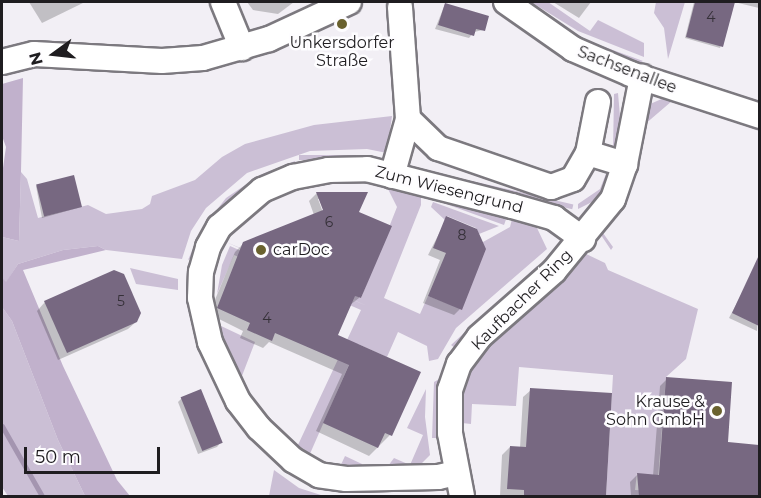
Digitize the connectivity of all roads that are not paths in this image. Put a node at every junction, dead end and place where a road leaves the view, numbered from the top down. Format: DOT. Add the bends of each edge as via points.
graph roads {
  1 [pos="224,2"];
  2 [pos="349,2"];
  3 [pos="506,2"];
  4 [pos="400,7"];
  5 [pos="242,48"];
  6 [pos="2,62"];
  7 [pos="642,77"];
  8 [pos="598,102"];
  9 [pos="759,116"];
  10 [pos="408,119"];
  11 [pos="588,153"];
  12 [pos="625,164"];
  13 [pos="392,176"];
  14 [pos="583,238"];
  15 [pos="456,473"];
  16 [pos="462,496"];
  1 -- 5 [label="street"];
  2 -- 5 [label="street" via="292,30"];
  3 -- 7 [label="street, Sachsenallee" via="573,49"];
  4 -- 10 [label="street"];
  5 -- 6 [label="street" via="162,61 34,54"];
  7 -- 9 [label="street, Sachsenallee"];
  7 -- 12 [label="street, Kaufbacher Ring"];
  8 -- 11 [label="street"];
  10 -- 11 [label="street" via="438,148 551,187 573,179"];
  10 -- 13 [label="street"];
  11 -- 12 [label="street"];
  12 -- 14 [label="street, Kaufbacher Ring" via="613,199"];
  13 -- 14 [label="street, Zum Wiesengrund" via="554,218"];
  13 -- 15 [label="street, Zum Wiesengrund" via="367,169 328,170 293,177 262,190 219,227 201,272 200,298 210,342 238,401 293,460 319,475 346,479 438,477"];
  14 -- 15 [label="street, Kaufbacher Ring" via="554,271 479,337 459,364 450,390 450,433"];
  15 -- 16 [label="street, Kaufbacher Ring"];
}
